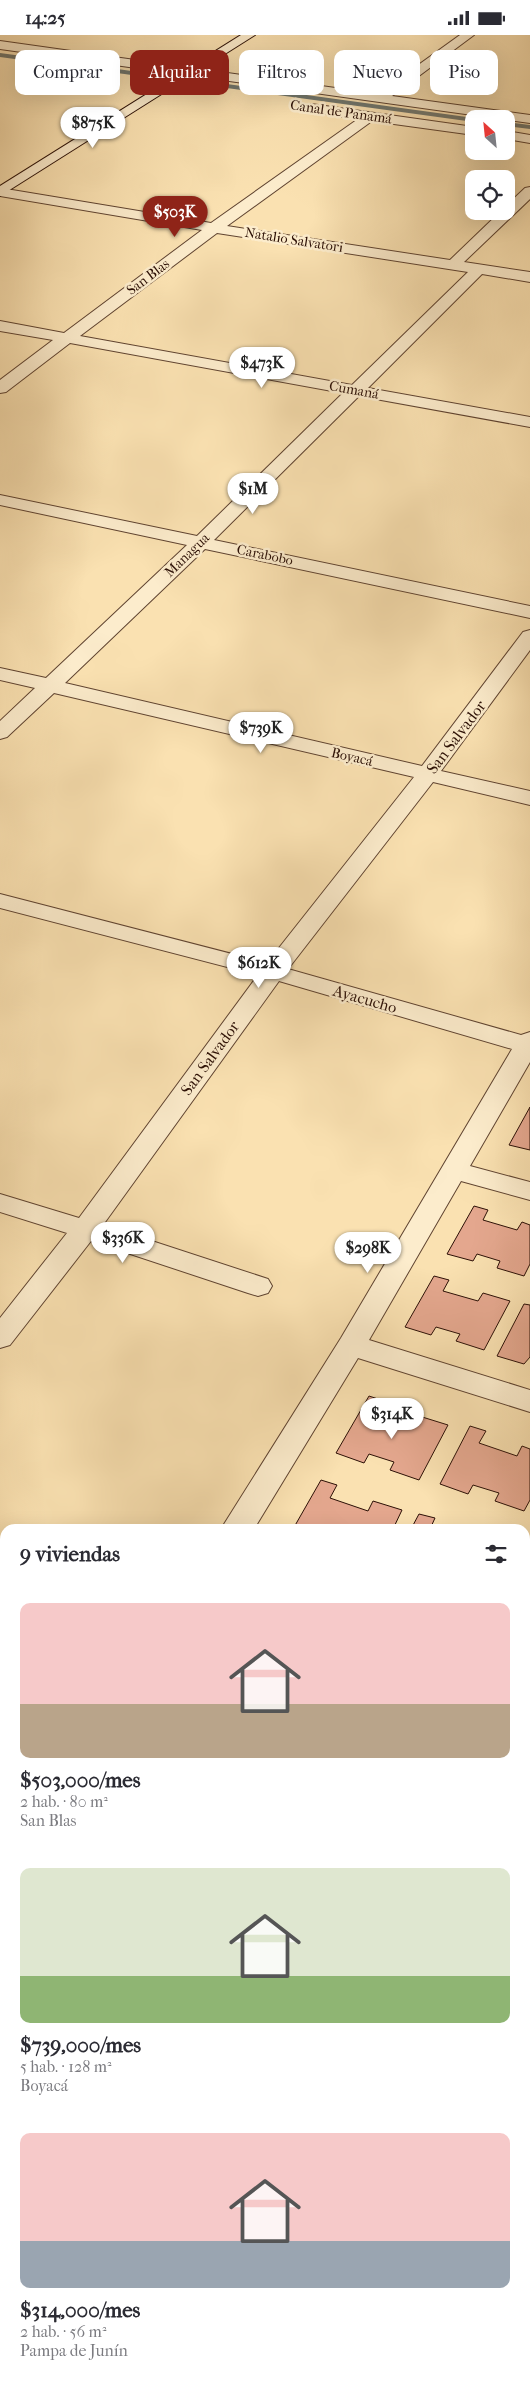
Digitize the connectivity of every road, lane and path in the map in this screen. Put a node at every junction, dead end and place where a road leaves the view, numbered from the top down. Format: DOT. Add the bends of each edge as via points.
graph roads {
  1 [pos="18,35"];
  2 [pos="249,35"];
  3 [pos="468,35"];
  4 [pos="0,45"];
  5 [pos="225,50"];
  6 [pos="130,64"];
  7 [pos="229,78"];
  8 [pos="152,95"];
  9 [pos="381,98"];
  10 [pos="302,107"];
  11 [pos="370,116"];
  12 [pos="530,119"];
  13 [pos="465,130"];
  14 [pos="515,136"];
  15 [pos="530,139"];
  16 [pos="0,191"];
  17 [pos="530,191"];
  18 [pos="214,228"];
  19 [pos="453,265"];
  20 [pos="480,269"];
  21 [pos="530,277"];
  22 [pos="0,326"];
  23 [pos="67,337"];
  24 [pos="0,388"];
  25 [pos="357,391"];
  26 [pos="530,422"];
  27 [pos="0,500"];
  28 [pos="201,542"];
  29 [pos="530,612"];
  30 [pos="530,636"];
  31 [pos="0,673"];
  32 [pos="51,685"];
  33 [pos="0,733"];
  34 [pos="427,775"];
  35 [pos="530,798"];
  36 [pos="0,901"];
  37 [pos="273,972"];
  38 [pos="528,1043"];
  39 [pos="455,1171"];
  40 [pos="530,1191"];
  41 [pos="0,1203"];
  42 [pos="85,1229"];
  43 [pos="258,1286"];
  44 [pos="0,1338"];
  45 [pos="351,1345"];
  46 [pos="530,1401"];
  47 [pos="240,1524"];
  1 -- 4 [label="street"];
  2 -- 5 [label="street"];
  3 -- 9 [label="street"];
  4 -- 6 [label="street, Canal de Panamá"];
  7 -- 9 [label="street, Canal de Panamá"];
  8 -- 16 [label="street"];
  9 -- 12 [label="street, Canal de Panamá"];
  10 -- 11 [label="street, Canal de Panamá"];
  11 -- 13 [label="street, Canal de Panamá"];
  11 -- 18 [label="street, San Blas"];
  14 -- 15 [label="street"];
  16 -- 18 [label="street, Natalio Salvatori"];
  17 -- 19 [label="street"];
  18 -- 19 [label="street, Natalio Salvatori"];
  18 -- 23 [label="street, San Blas"];
  19 -- 20 [label="street, Natalio Salvatori"];
  20 -- 21 [label="street, Natalio Salvatori"];
  20 -- 25 [label="street, Managua"];
  22 -- 23 [label="street, Cumaná"];
  23 -- 24 [label="street, San Blas"];
  23 -- 25 [label="street, Cumaná"];
  25 -- 26 [label="street, Cumaná"];
  25 -- 28 [label="street, Managua"];
  27 -- 28 [label="street, Carabobo"];
  28 -- 29 [label="street, Carabobo"];
  28 -- 32 [label="street, Managua"];
  30 -- 34 [label="street, San Salvador"];
  31 -- 32 [label="street, Boyacá"];
  32 -- 33 [label="street, Managua"];
  32 -- 34 [label="street, Boyacá"];
  34 -- 35 [label="street, Boyacá"];
  34 -- 37 [label="street, San Salvador"];
  36 -- 37 [label="street, Ayacucho"];
  37 -- 38 [label="street, Ayacucho"];
  37 -- 42 [label="street, San Salvador"];
  38 -- 39 [label="street"];
  39 -- 40 [label="street"];
  39 -- 45 [label="street"];
  41 -- 42 [label="street"];
  42 -- 43 [label="street"];
  42 -- 44 [label="street, San Salvador"];
  45 -- 46 [label="street"];
  45 -- 47 [label="street"];
}
